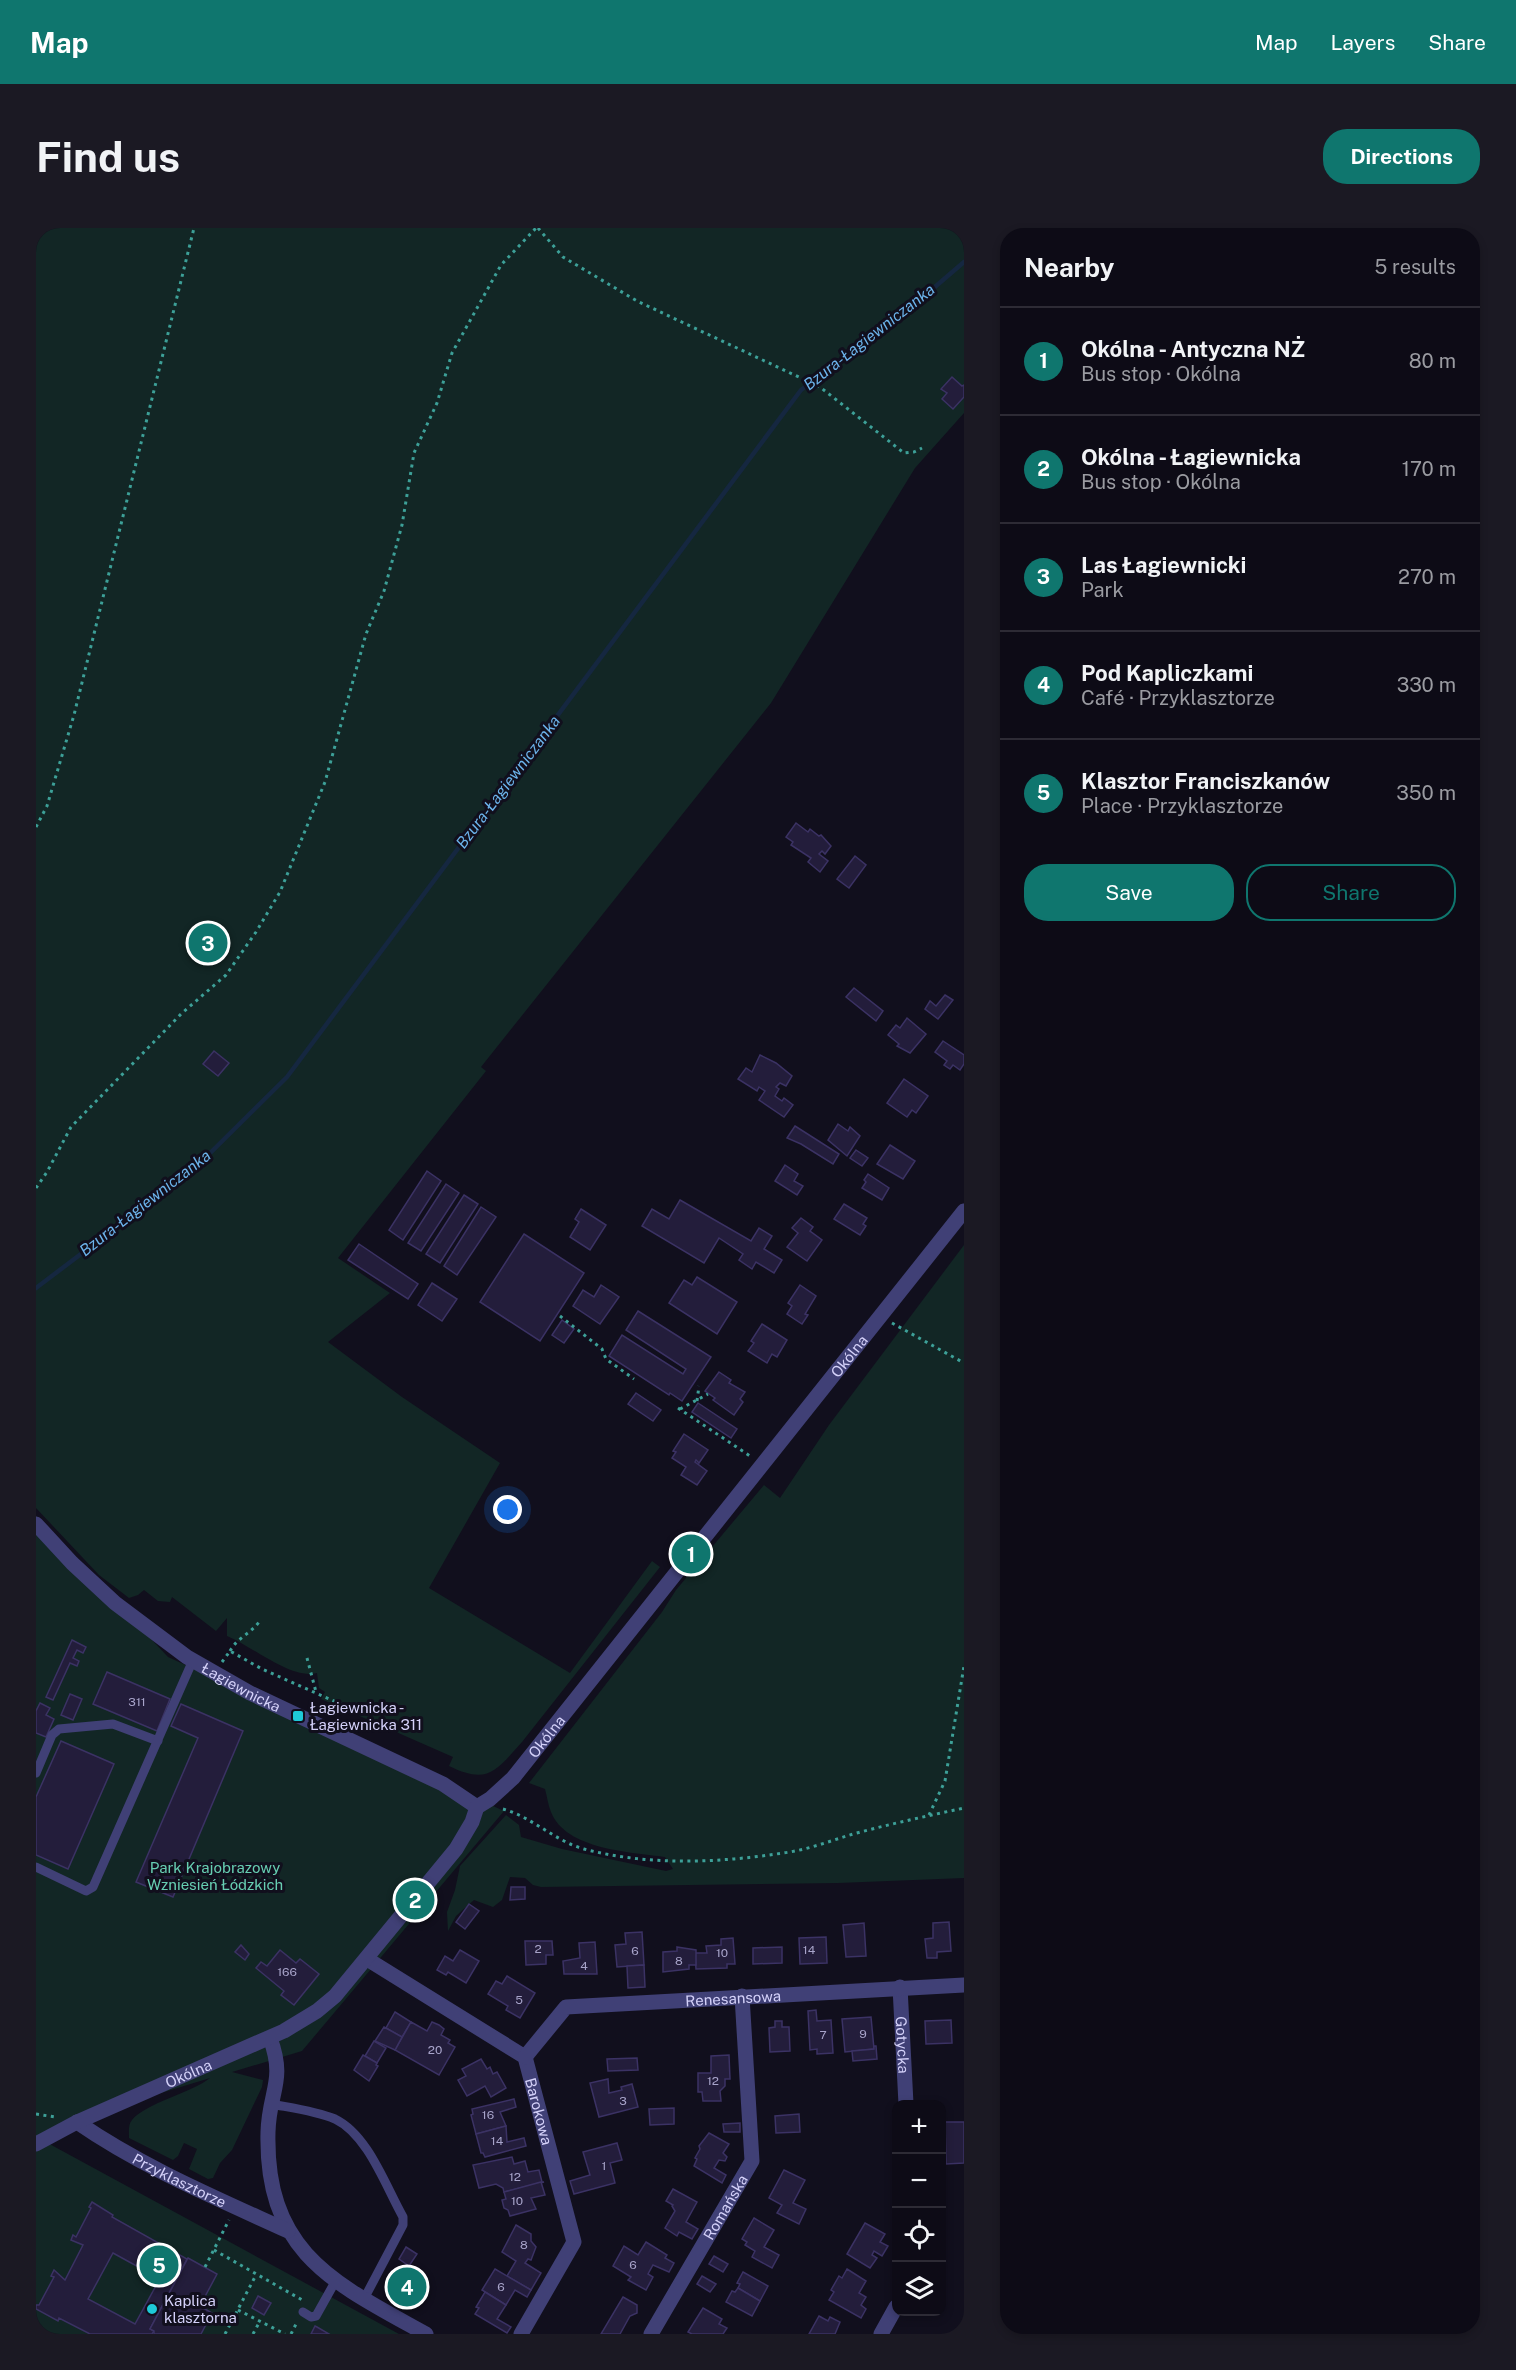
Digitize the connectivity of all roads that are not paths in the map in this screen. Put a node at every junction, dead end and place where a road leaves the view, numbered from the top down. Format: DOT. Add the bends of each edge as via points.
graph roads {
  1 [pos="964,1211"];
  2 [pos="36,1524"];
  3 [pos="193,1660"];
  4 [pos="158,1742"];
  5 [pos="36,1773"];
  6 [pos="477,1807"];
  7 [pos="36,1867"];
  8 [pos="367,1959"];
  9 [pos="964,1985"];
  10 [pos="900,1987"];
  11 [pos="742,1996"];
  12 [pos="270,2038"];
  13 [pos="525,2057"];
  14 [pos="906,2100"];
  15 [pos="272,2104"];
  16 [pos="77,2122"];
  17 [pos="36,2144"];
  18 [pos="288,2231"];
  19 [pos="335,2282"];
  20 [pos="364,2299"];
  21 [pos="303,2312"];
  22 [pos="892,2315"];
  23 [pos="426,2334"];
  24 [pos="521,2334"];
  25 [pos="651,2334"];
  26 [pos="880,2334"];
  1 -- 6 [label="street, Okólna" via="513,1778"];
  2 -- 3 [label="street, Łagiewnicka" via="115,1603"];
  3 -- 4 [label="lane"];
  3 -- 6 [label="street, Łagiewnicka" via="250,1693 443,1784"];
  4 -- 5 [label="lane" via="113,1724 59,1729"];
  4 -- 7 [label="lane" via="93,1887 86,1891"];
  6 -- 8 [label="street, Okólna" via="456,1849"];
  8 -- 12 [label="street, Okólna" via="329,2001"];
  8 -- 13 [label="street, Barokowa"];
  9 -- 10 [label="street, Renesansowa"];
  10 -- 11 [label="street, Renesansowa"];
  10 -- 14 [label="street, Gotycka"];
  11 -- 13 [label="street, Renesansowa" via="566,2007"];
  11 -- 25 [label="street, Romańska" via="752,2161"];
  12 -- 15 [label="street, Przyklasztorze" via="279,2068"];
  12 -- 16 [label="street, Okólna"];
  13 -- 24 [label="street, Barokowa" via="574,2242"];
  15 -- 18 [label="street, Przyklasztorze" via="269,2161"];
  15 -- 20 [label="lane" via="332,2118 359,2137 403,2217 403,2226"];
  16 -- 17 [label="street, Okólna"];
  16 -- 18 [label="street, Przyklasztorze" via="116,2147"];
  18 -- 19 [label="street, Przyklasztorze"];
  19 -- 20 [label="street, Przyklasztorze"];
  19 -- 21 [label="lane" via="316,2316"];
  20 -- 23 [label="street, Przyklasztorze"];
  22 -- 26 [label="street"];
}
